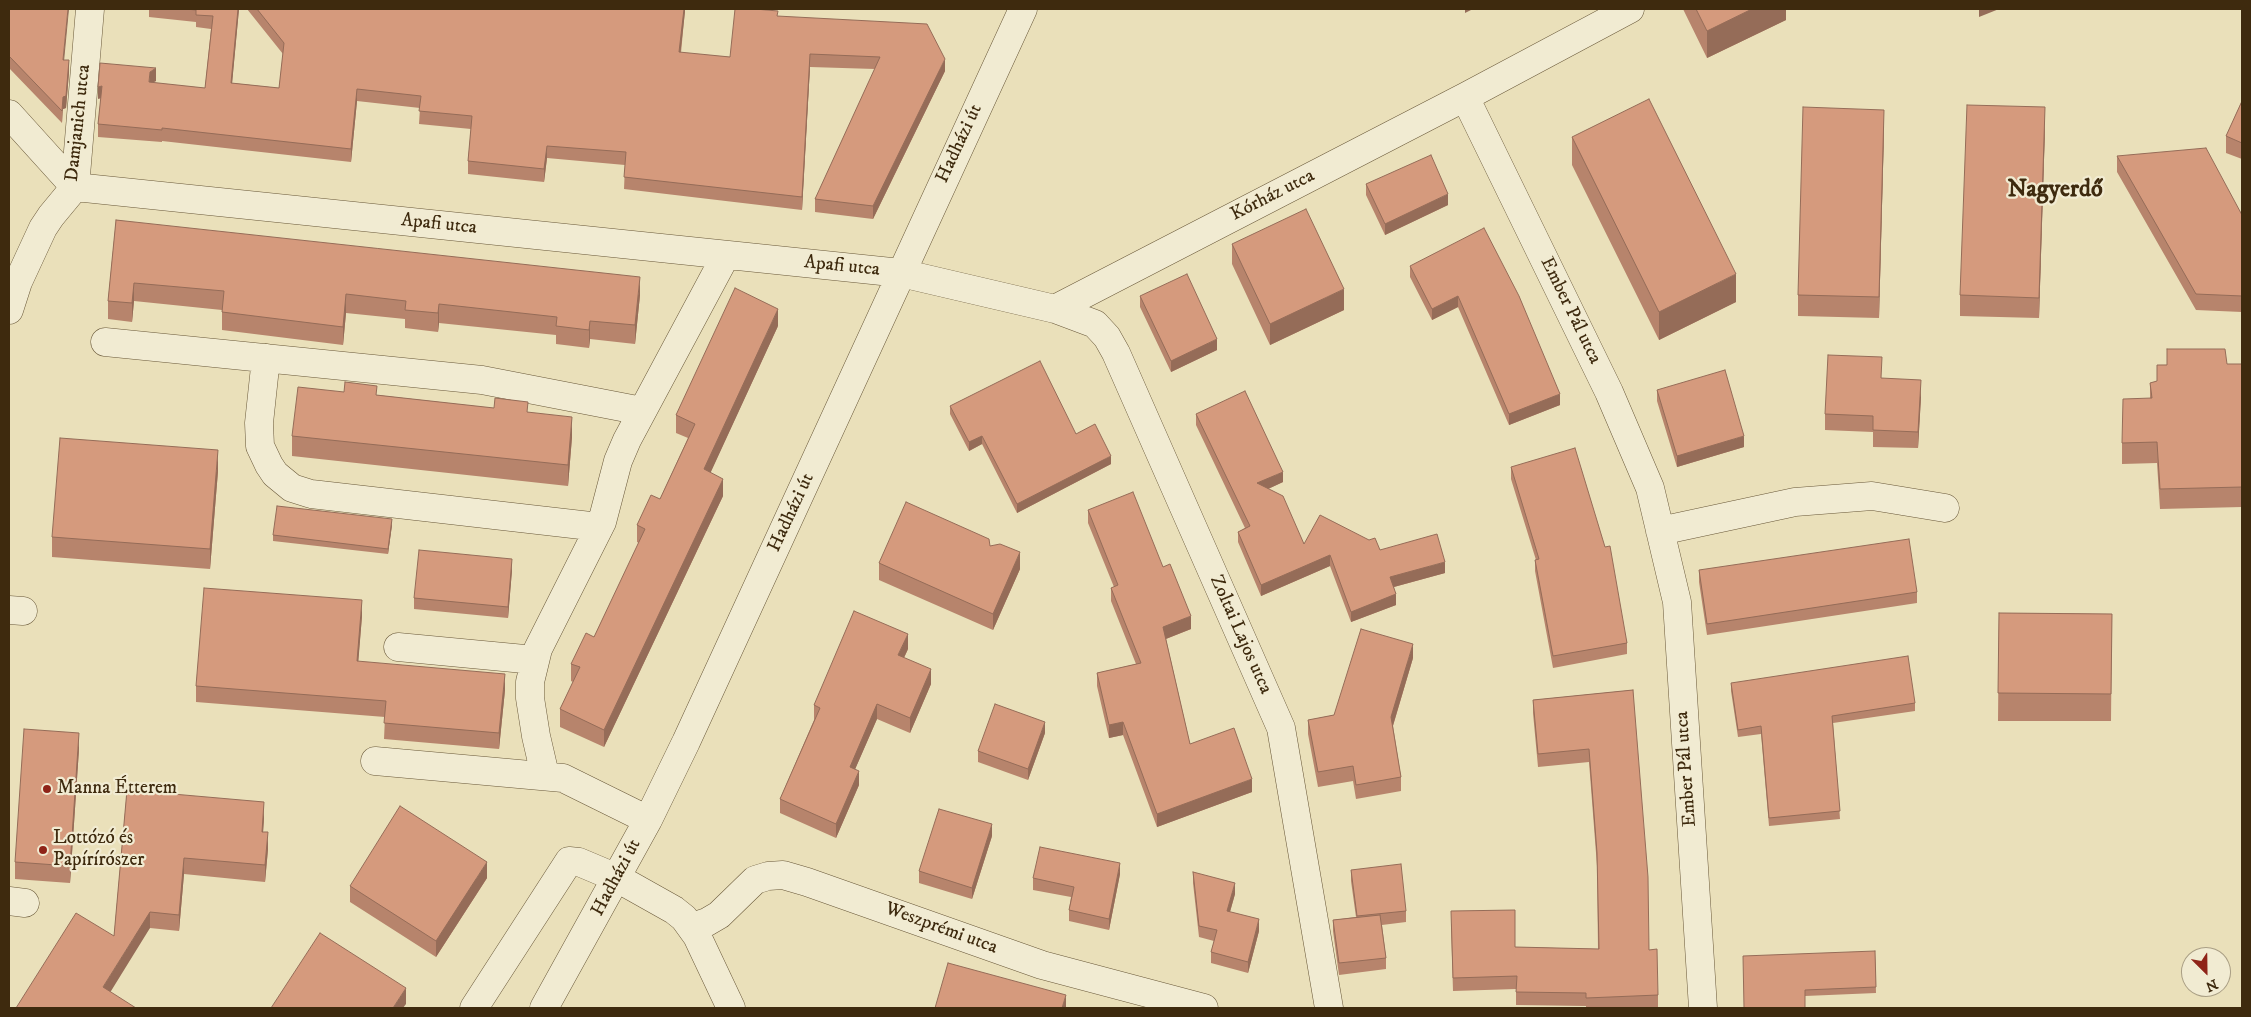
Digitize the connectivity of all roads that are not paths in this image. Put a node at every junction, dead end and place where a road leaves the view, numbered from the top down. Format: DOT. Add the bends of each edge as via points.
graph roads {
  1 [pos="90,9"];
  2 [pos="1022,9"];
  3 [pos="1630,9"];
  4 [pos="1465,97"];
  5 [pos="9,114"];
  6 [pos="75,187"];
  7 [pos="726,255"];
  8 [pos="901,273"];
  9 [pos="1055,309"];
  10 [pos="9,310"];
  11 [pos="105,342"];
  12 [pos="266,358"];
  13 [pos="642,411"];
  14 [pos="1945,508"];
  15 [pos="599,527"];
  16 [pos="1660,531"];
  17 [pos="398,647"];
  18 [pos="535,660"];
  19 [pos="375,760"];
  20 [pos="545,775"];
  21 [pos="648,820"];
  22 [pos="617,878"];
  23 [pos="692,927"];
  24 [pos="474,1008"];
  25 [pos="544,1008"];
  26 [pos="730,1008"];
  27 [pos="1204,1008"];
  28 [pos="1329,1008"];
  29 [pos="1703,1008"];
  1 -- 6 [label="street, Damjanich utca"];
  2 -- 8 [label="street, Hadházi út"];
  3 -- 4 [label="street, Kórház utca"];
  4 -- 9 [label="street, Kórház utca"];
  4 -- 16 [label="street, Ember Pál utca" via="1609,392 1650,488"];
  5 -- 6 [label="street"];
  6 -- 7 [label="street, Apafi utca"];
  6 -- 10 [label="street, Damjanich utca" via="43,228"];
  7 -- 8 [label="street, Apafi utca"];
  7 -- 13 [label="street"];
  8 -- 9 [label="street"];
  8 -- 21 [label="street, Hadházi út"];
  9 -- 28 [label="street, Zoltai Lajos utca" via="1095,324 1116,353 1281,728"];
  11 -- 12 [label="street"];
  12 -- 13 [label="street" via="491,381"];
  12 -- 15 [label="street" via="260,446 268,465 292,488 311,494"];
  13 -- 15 [label="street" via="618,461"];
  14 -- 16 [label="street" via="1872,496 1795,502"];
  15 -- 18 [label="street" via="545,632"];
  16 -- 29 [label="street, Ember Pál utca" via="1677,602"];
  17 -- 18 [label="street"];
  18 -- 20 [label="street" via="530,698"];
  19 -- 20 [label="street"];
  20 -- 21 [label="street" via="570,780"];
  21 -- 22 [label="street, Hadházi út"];
  22 -- 23 [label="street" via="674,910"];
  22 -- 24 [label="street" via="569,860"];
  22 -- 25 [label="street, Hadházi út"];
  23 -- 26 [label="street"];
  23 -- 27 [label="street, Weszprémi utca" via="720,915 755,880 783,875 1042,965"];
}
